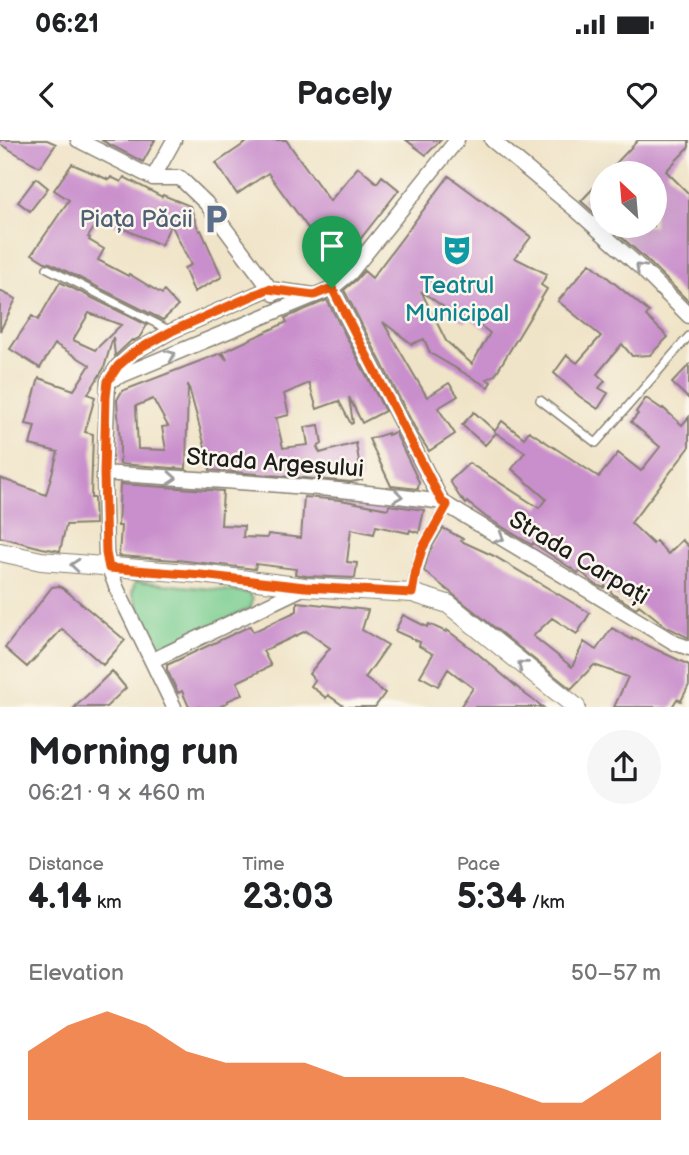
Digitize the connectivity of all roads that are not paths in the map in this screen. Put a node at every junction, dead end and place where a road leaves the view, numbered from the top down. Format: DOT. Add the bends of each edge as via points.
graph roads {
  1 [pos="78,140"];
  2 [pos="174,140"];
  3 [pos="457,140"];
  4 [pos="492,140"];
  5 [pos="153,178"];
  6 [pos="47,268"];
  7 [pos="332,288"];
  8 [pos="268,289"];
  9 [pos="314,295"];
  10 [pos="276,311"];
  11 [pos="689,316"];
  12 [pos="172,331"];
  13 [pos="689,336"];
  14 [pos="134,352"];
  15 [pos="145,366"];
  16 [pos="108,381"];
  17 [pos="540,400"];
  18 [pos="104,473"];
  19 [pos="444,504"];
  20 [pos="0,552"];
  21 [pos="109,568"];
  22 [pos="305,587"];
  23 [pos="412,593"];
  24 [pos="689,648"];
  25 [pos="153,660"];
  26 [pos="174,707"];
  27 [pos="576,707"];
  1 -- 5 [label="street"];
  2 -- 5 [label="street"];
  3 -- 7 [label="street" via="350,273"];
  11 -- 4 [label="street, one-way" via="640,267"];
  5 -- 8 [label="street" via="180,178 194,190"];
  6 -- 12 [label="lane"];
  7 -- 9 [label="street"];
  7 -- 19 [label="street"];
  8 -- 9 [label="street"];
  8 -- 10 [label="street" via="276,298"];
  8 -- 12 [label="street"];
  9 -- 10 [label="street"];
  15 -- 10 [label="street, one-way"];
  12 -- 14 [label="street"];
  13 -- 17 [label="lane" via="596,443"];
  14 -- 15 [label="street"];
  14 -- 16 [label="street"];
  15 -- 16 [label="street"];
  16 -- 18 [label="street"];
  18 -- 19 [label="street, Strada Argeșului, one-way" via="314,487"];
  18 -- 21 [label="street"];
  19 -- 23 [label="street" via="422,549"];
  19 -- 24 [label="street, Strada Carpați, one-way"];
  21 -- 20 [label="street, one-way"];
  21 -- 22 [label="street"];
  21 -- 25 [label="street"];
  22 -- 23 [label="street"];
  22 -- 25 [label="street"];
  27 -- 23 [label="street, one-way" via="448,604"];
  25 -- 26 [label="street"];
}
